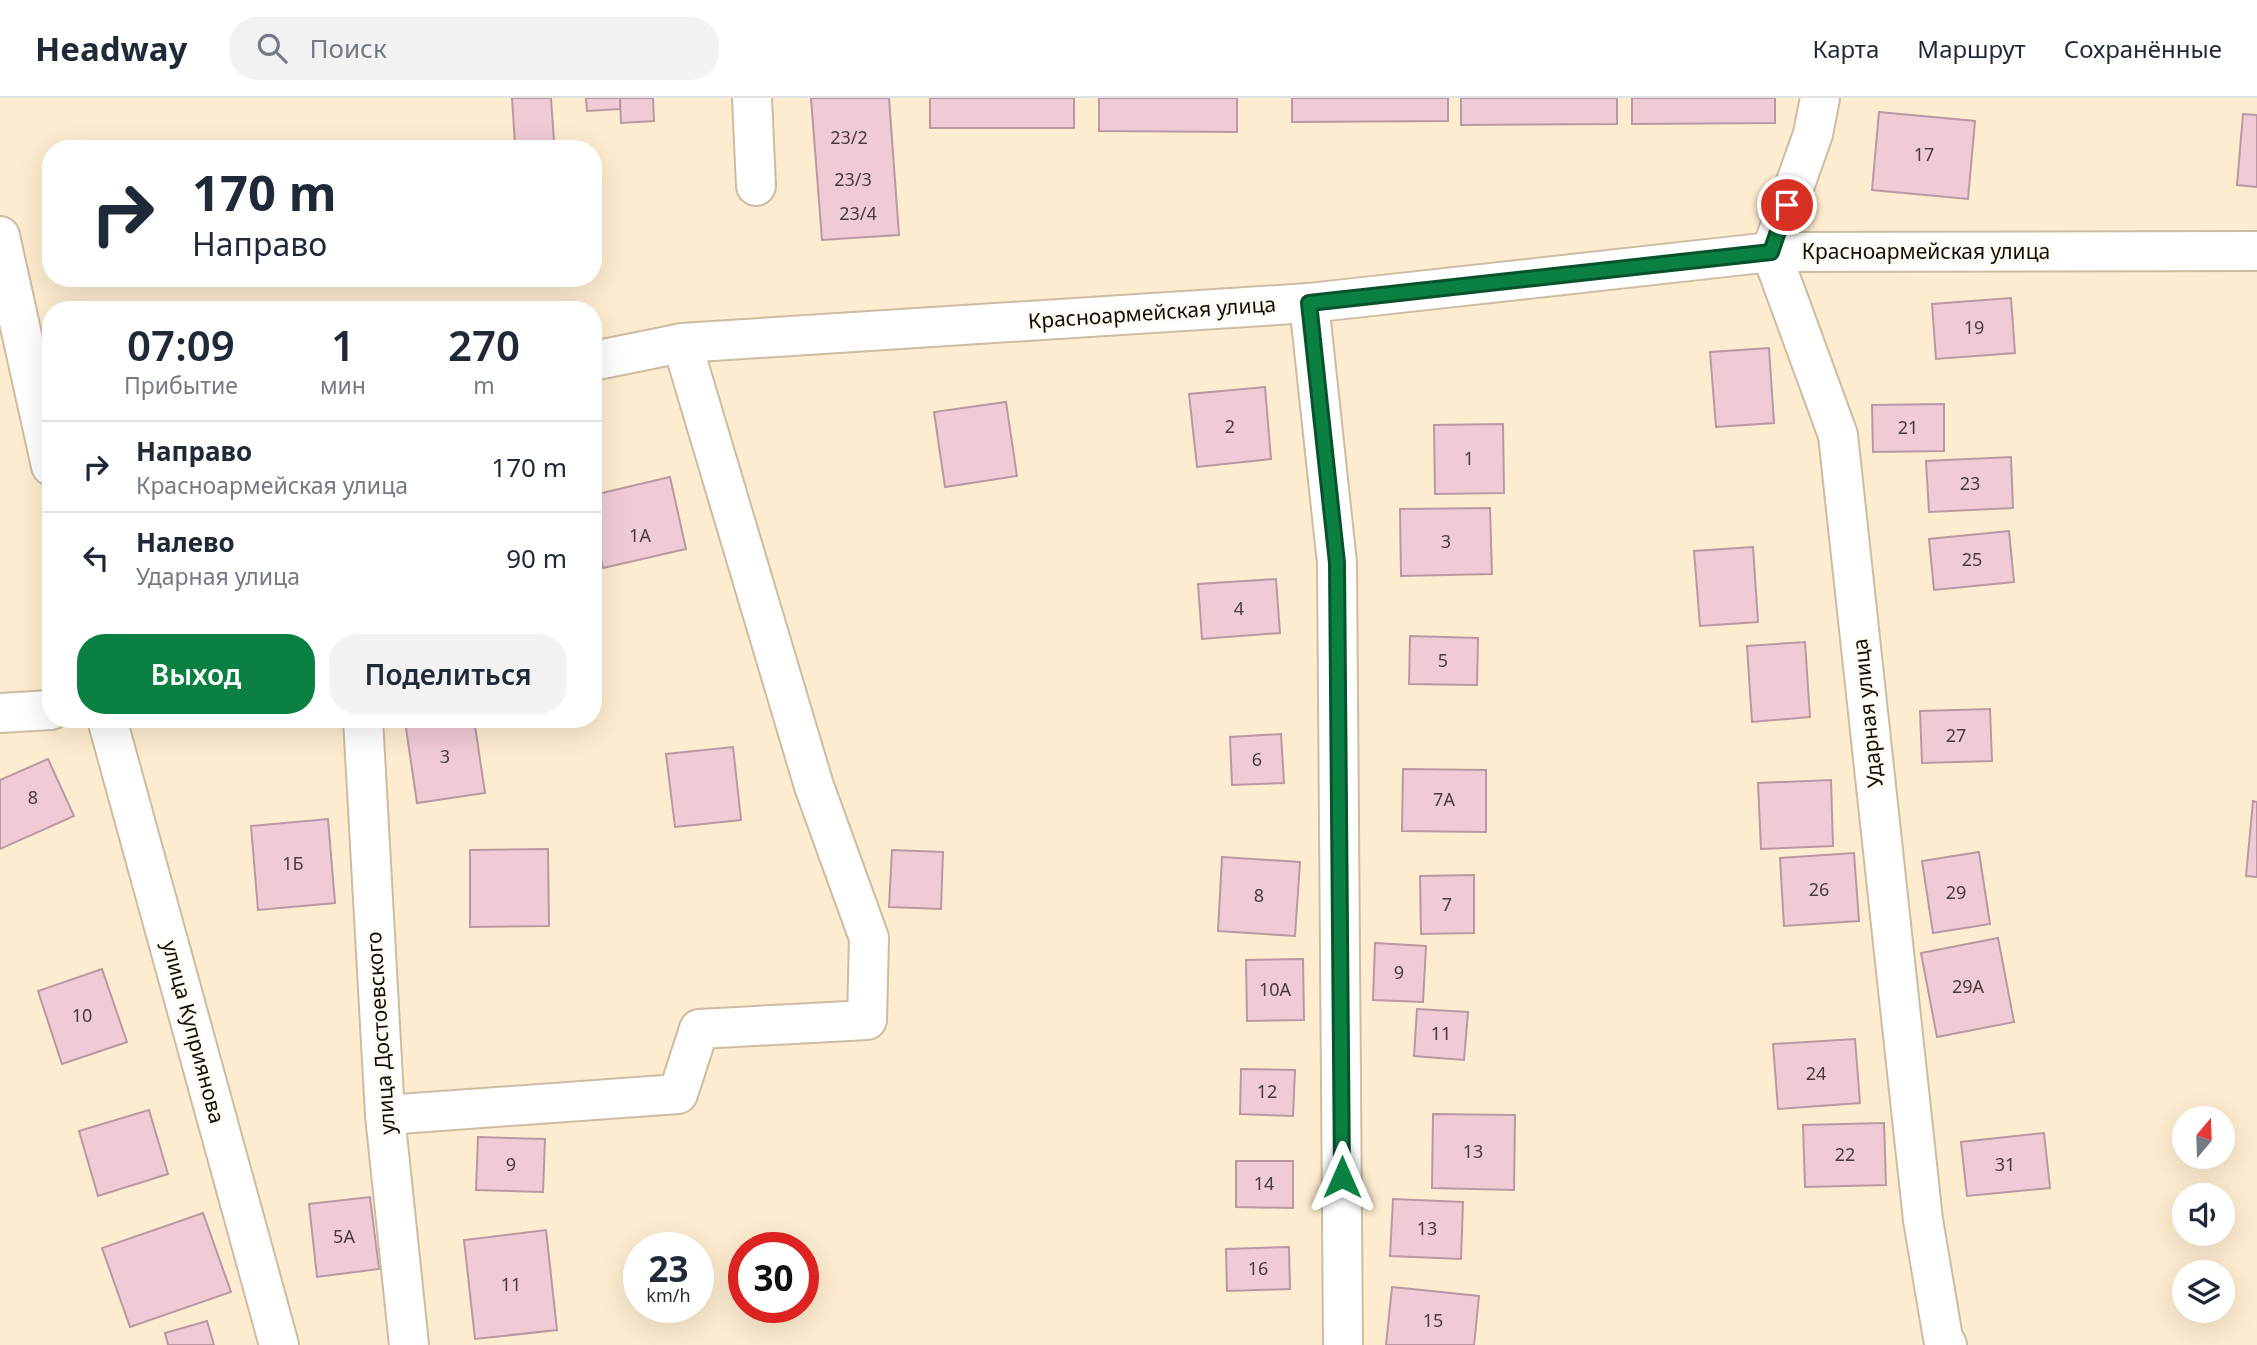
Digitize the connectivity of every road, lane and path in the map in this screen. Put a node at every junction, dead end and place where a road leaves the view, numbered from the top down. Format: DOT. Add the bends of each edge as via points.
graph roads {
  1 [pos="752,98"];
  2 [pos="1820,98"];
  3 [pos="756,186"];
  4 [pos="0,236"];
  5 [pos="2257,251"];
  6 [pos="1771,252"];
  7 [pos="1309,303"];
  8 [pos="682,344"];
  9 [pos="602,359"];
  10 [pos="42,425"];
  11 [pos="42,711"];
  12 [pos="0,713"];
  13 [pos="109,728"];
  14 [pos="364,728"];
  15 [pos="385,1115"];
  16 [pos="279,1345"];
  17 [pos="409,1345"];
  18 [pos="1343,1345"];
  19 [pos="1947,1345"];
  1 -- 3 [label="street"];
  2 -- 6 [label="street"];
  4 -- 10 [label="street"];
  5 -- 6 [label="street, Красноармейская улица"];
  6 -- 7 [label="street, Красноармейская улица"];
  6 -- 19 [label="street, Ударная улица" via="1838,435 1923,1220"];
  7 -- 8 [label="street, Красноармейская улица"];
  7 -- 18 [label="street" via="1337,563"];
  8 -- 9 [label="street, Красноармейская улица"];
  8 -- 15 [label="street" via="814,786 869,938 867,1020 699,1029 678,1094"];
  11 -- 12 [label="street"];
  13 -- 16 [label="street, улица Куприянова"];
  14 -- 15 [label="street, улица Достоевского"];
  15 -- 17 [label="street, улица Достоевского"];
}
